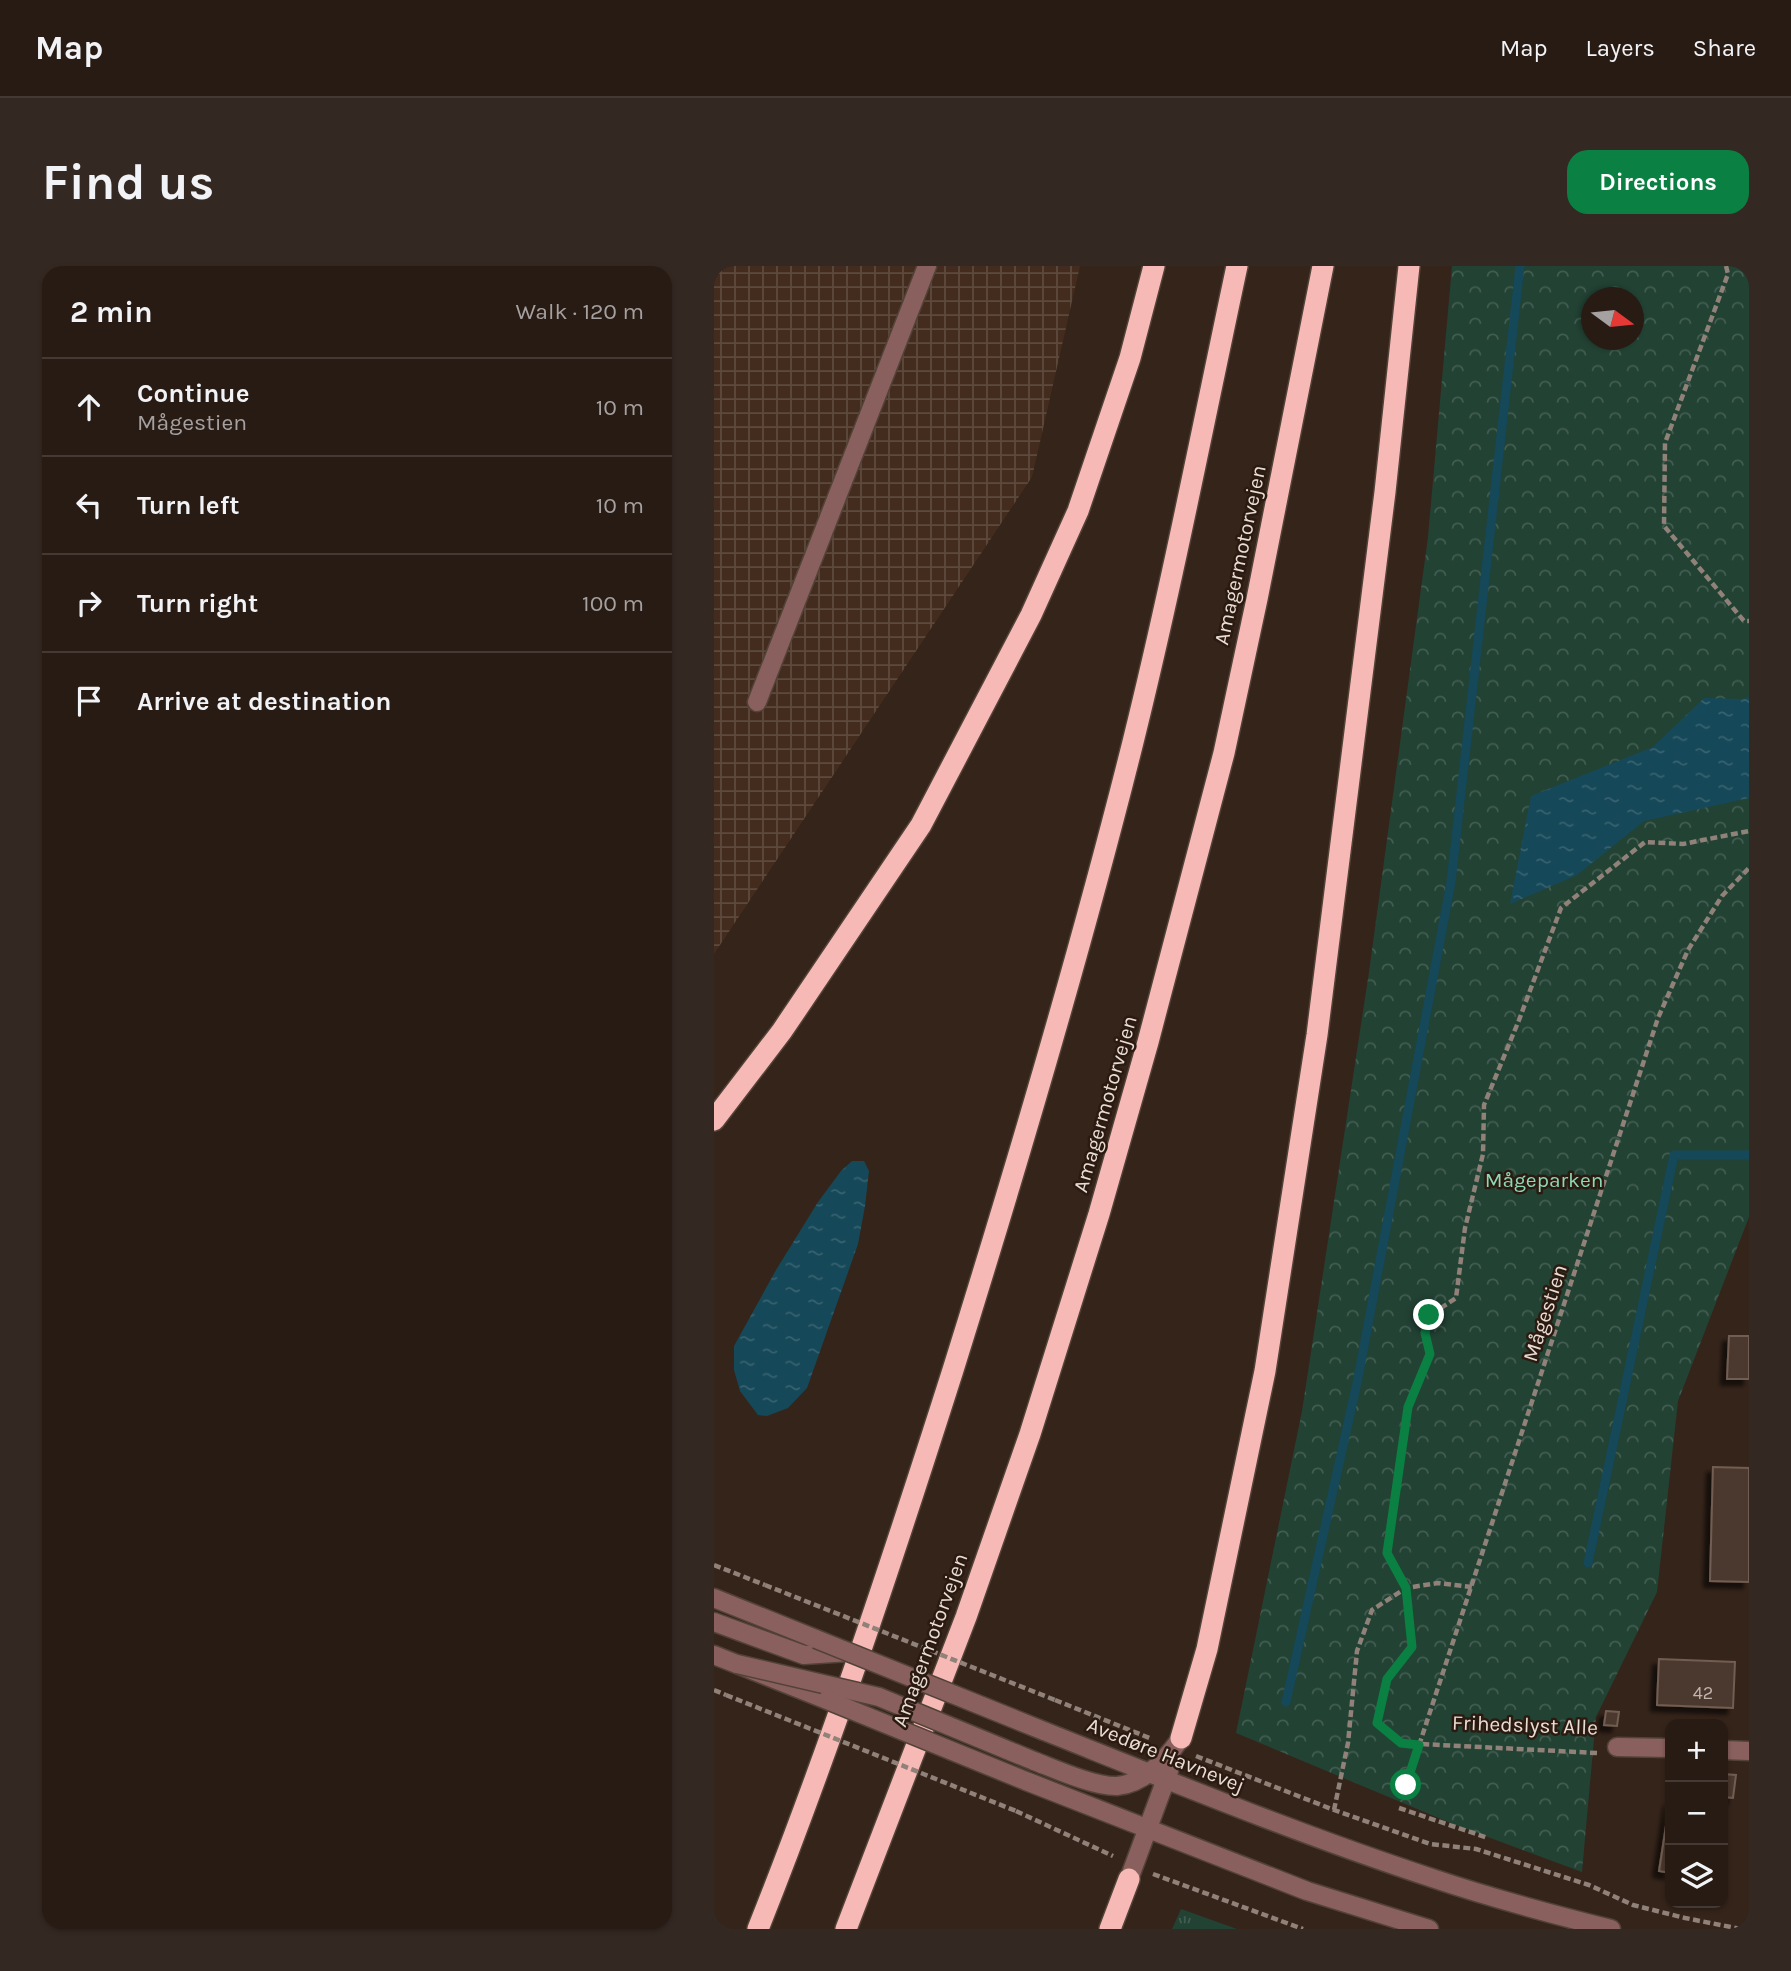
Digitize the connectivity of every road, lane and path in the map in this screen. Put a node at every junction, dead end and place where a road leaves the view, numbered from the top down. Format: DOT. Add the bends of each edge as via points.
graph roads {
  1 [pos="927,266"];
  2 [pos="1154,266"];
  3 [pos="1237,266"];
  4 [pos="1323,266"];
  5 [pos="1409,266"];
  6 [pos="1726,266"];
  7 [pos="1749,621"];
  8 [pos="757,702"];
  9 [pos="1749,831"];
  10 [pos="1749,868"];
  11 [pos="714,1120"];
  12 [pos="714,1565"];
  13 [pos="1472,1587"];
  14 [pos="1406,1588"];
  15 [pos="714,1598"];
  16 [pos="714,1622"];
  17 [pos="849,1652"];
  18 [pos="714,1655"];
  19 [pos="737,1664"];
  20 [pos="714,1690"];
  21 [pos="1055,1700"];
  22 [pos="1181,1738"];
  23 [pos="1419,1745"];
  24 [pos="1618,1746"];
  25 [pos="1665,1748"];
  26 [pos="1728,1750"];
  27 [pos="1749,1751"];
  28 [pos="1157,1776"];
  29 [pos="1406,1785"];
  30 [pos="1399,1808"];
  31 [pos="1016,1811"];
  32 [pos="1147,1829"];
  33 [pos="1488,1838"];
  34 [pos="1129,1879"];
  35 [pos="1289,1927"];
  36 [pos="758,1929"];
  37 [pos="846,1929"];
  38 [pos="1110,1929"];
  39 [pos="1303,1929"];
  40 [pos="1429,1929"];
  41 [pos="1611,1929"];
  42 [pos="1741,1929"];
  1 -- 8 [label="street"];
  2 -- 11 [label="highway" via="1130,358 1078,511 1031,615 920,825 782,1031"];
  3 -- 36 [label="highway" via="1171,580 1060,1017 881,1593"];
  4 -- 37 [label="highway, Amagermotorvejen" via="1224,752 1149,1042 1030,1434 971,1604"];
  5 -- 22 [label="highway" via="1317,1035 1265,1371 1207,1649"];
  6 -- 7 [label="path" via="1728,274 1665,443 1664,526 1744,621"];
  9 -- 14 [label="path" via="1684,844 1644,842 1561,908 1484,1105 1483,1154 1465,1228 1456,1298 1429,1315 1425,1333 1430,1354 1408,1407 1387,1553"];
  10 -- 13 [label="path, Mågestien" via="1722,896 1688,950 1658,1018"];
  12 -- 21 [label="path, bridge"];
  13 -- 14 [label="path" via="1438,1583"];
  13 -- 23 [label="path, Mågestien"];
  14 -- 23 [label="path, Frihedslyst Alle" via="1412,1647 1387,1679 1377,1723 1401,1743"];
  14 -- 42 [label="path" via="1372,1611 1357,1651 1348,1742 1334,1810 1430,1844 1476,1849 1589,1885 1633,1905"];
  15 -- 17 [label="street, Avedøre Havnevej, bridge"];
  16 -- 17 [label="street" via="804,1655"];
  17 -- 28 [label="street, Avedøre Havnevej, bridge"];
  18 -- 19 [label="street"];
  19 -- 28 [label="street, bridge" via="879,1697 1090,1782 1118,1786"];
  19 -- 32 [label="street, bridge"];
  20 -- 31 [label="path, bridge"];
  22 -- 28 [label="street"];
  23 -- 24 [label="path, Frihedslyst Alle" via="1599,1754"];
  23 -- 29 [label="path, Mågestien"];
  24 -- 25 [label="street, Frihedslyst Alle"];
  26 -- 27 [label="street"];
  28 -- 32 [label="street"];
  28 -- 41 [label="street, Avedøre Havnevej" via="1432,1878"];
  30 -- 33 [label="path"];
  32 -- 34 [label="street"];
  32 -- 40 [label="street" via="1307,1891"];
  34 -- 38 [label="highway"];
  35 -- 39 [label="path"];
}
